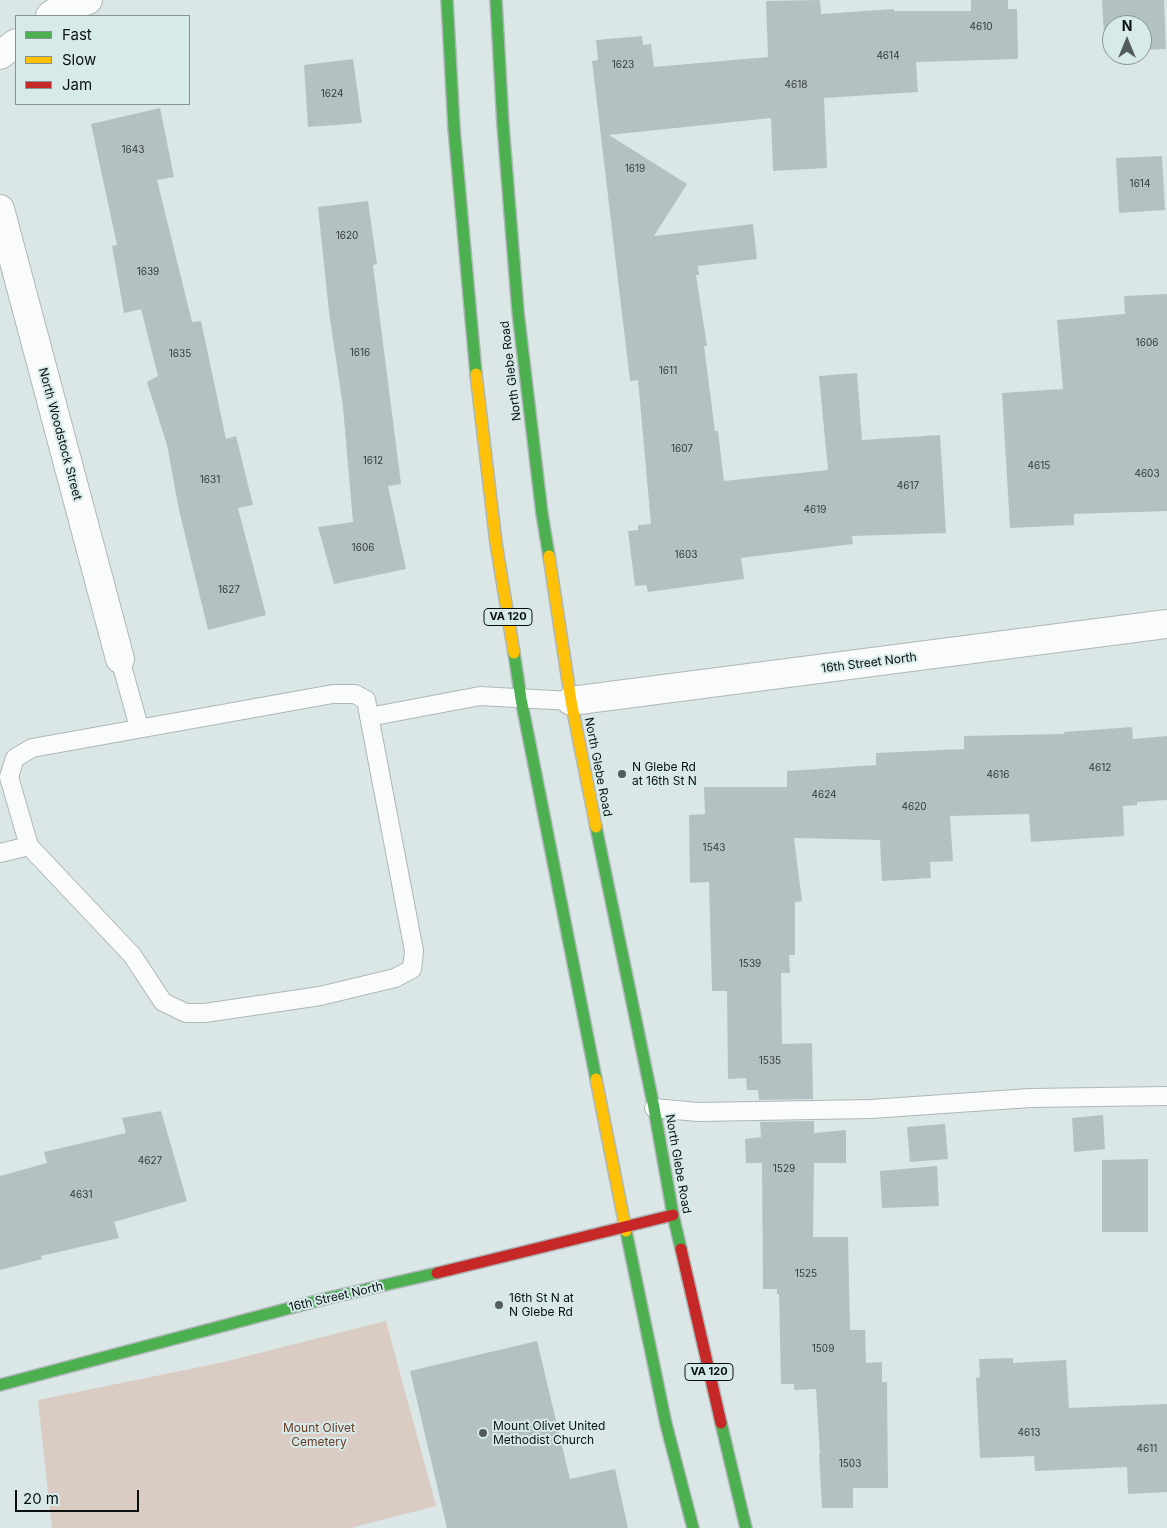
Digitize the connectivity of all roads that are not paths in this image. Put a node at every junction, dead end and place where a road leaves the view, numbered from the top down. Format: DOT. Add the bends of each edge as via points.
graph roads {
  1 [pos="88,0"];
  2 [pos="447,0"];
  3 [pos="496,0"];
  4 [pos="51,15"];
  5 [pos="15,43"];
  6 [pos="0,55"];
  7 [pos="0,210"];
  8 [pos="1167,624"];
  9 [pos="120,659"];
  10 [pos="521,698"];
  11 [pos="571,701"];
  12 [pos="369,717"];
  13 [pos="139,727"];
  14 [pos="29,846"];
  15 [pos="0,853"];
  16 [pos="1167,1096"];
  17 [pos="654,1108"];
  18 [pos="673,1215"];
  19 [pos="625,1227"];
  20 [pos="0,1385"];
  21 [pos="693,1528"];
  22 [pos="746,1528"];
  1 -- 4 [label="street"];
  2 -- 10 [label="main road, VA 120" via="454,128 476,378 496,543"];
  3 -- 11 [label="main road, North Glebe Road / VA 120" via="502,125 518,312 542,514"];
  5 -- 6 [label="street"];
  7 -- 9 [label="street, North Woodstock Street"];
  8 -- 11 [label="street, 16th Street North"];
  9 -- 13 [label="lane"];
  10 -- 11 [label="lane"];
  10 -- 12 [label="lane" via="480,696"];
  10 -- 19 [label="main road, VA 120"];
  11 -- 17 [label="main road, North Glebe Road / VA 120"];
  12 -- 13 [label="lane" via="366,700 355,694 333,694"];
  12 -- 14 [label="lane" via="414,951 412,969 395,978 320,996 186,1013 162,1002 132,955"];
  13 -- 14 [label="lane" via="32,748 15,758 9,777"];
  14 -- 15 [label="lane"];
  16 -- 17 [label="lane" via="1030,1098 872,1110 698,1112"];
  17 -- 18 [label="main road, North Glebe Road / VA 120"];
  18 -- 19 [label="main road, 16th Street North"];
  18 -- 22 [label="main road, North Glebe Road / VA 120"];
  19 -- 20 [label="main road, 16th Street North" via="324,1299"];
  19 -- 21 [label="main road, VA 120" via="666,1424"];
}
